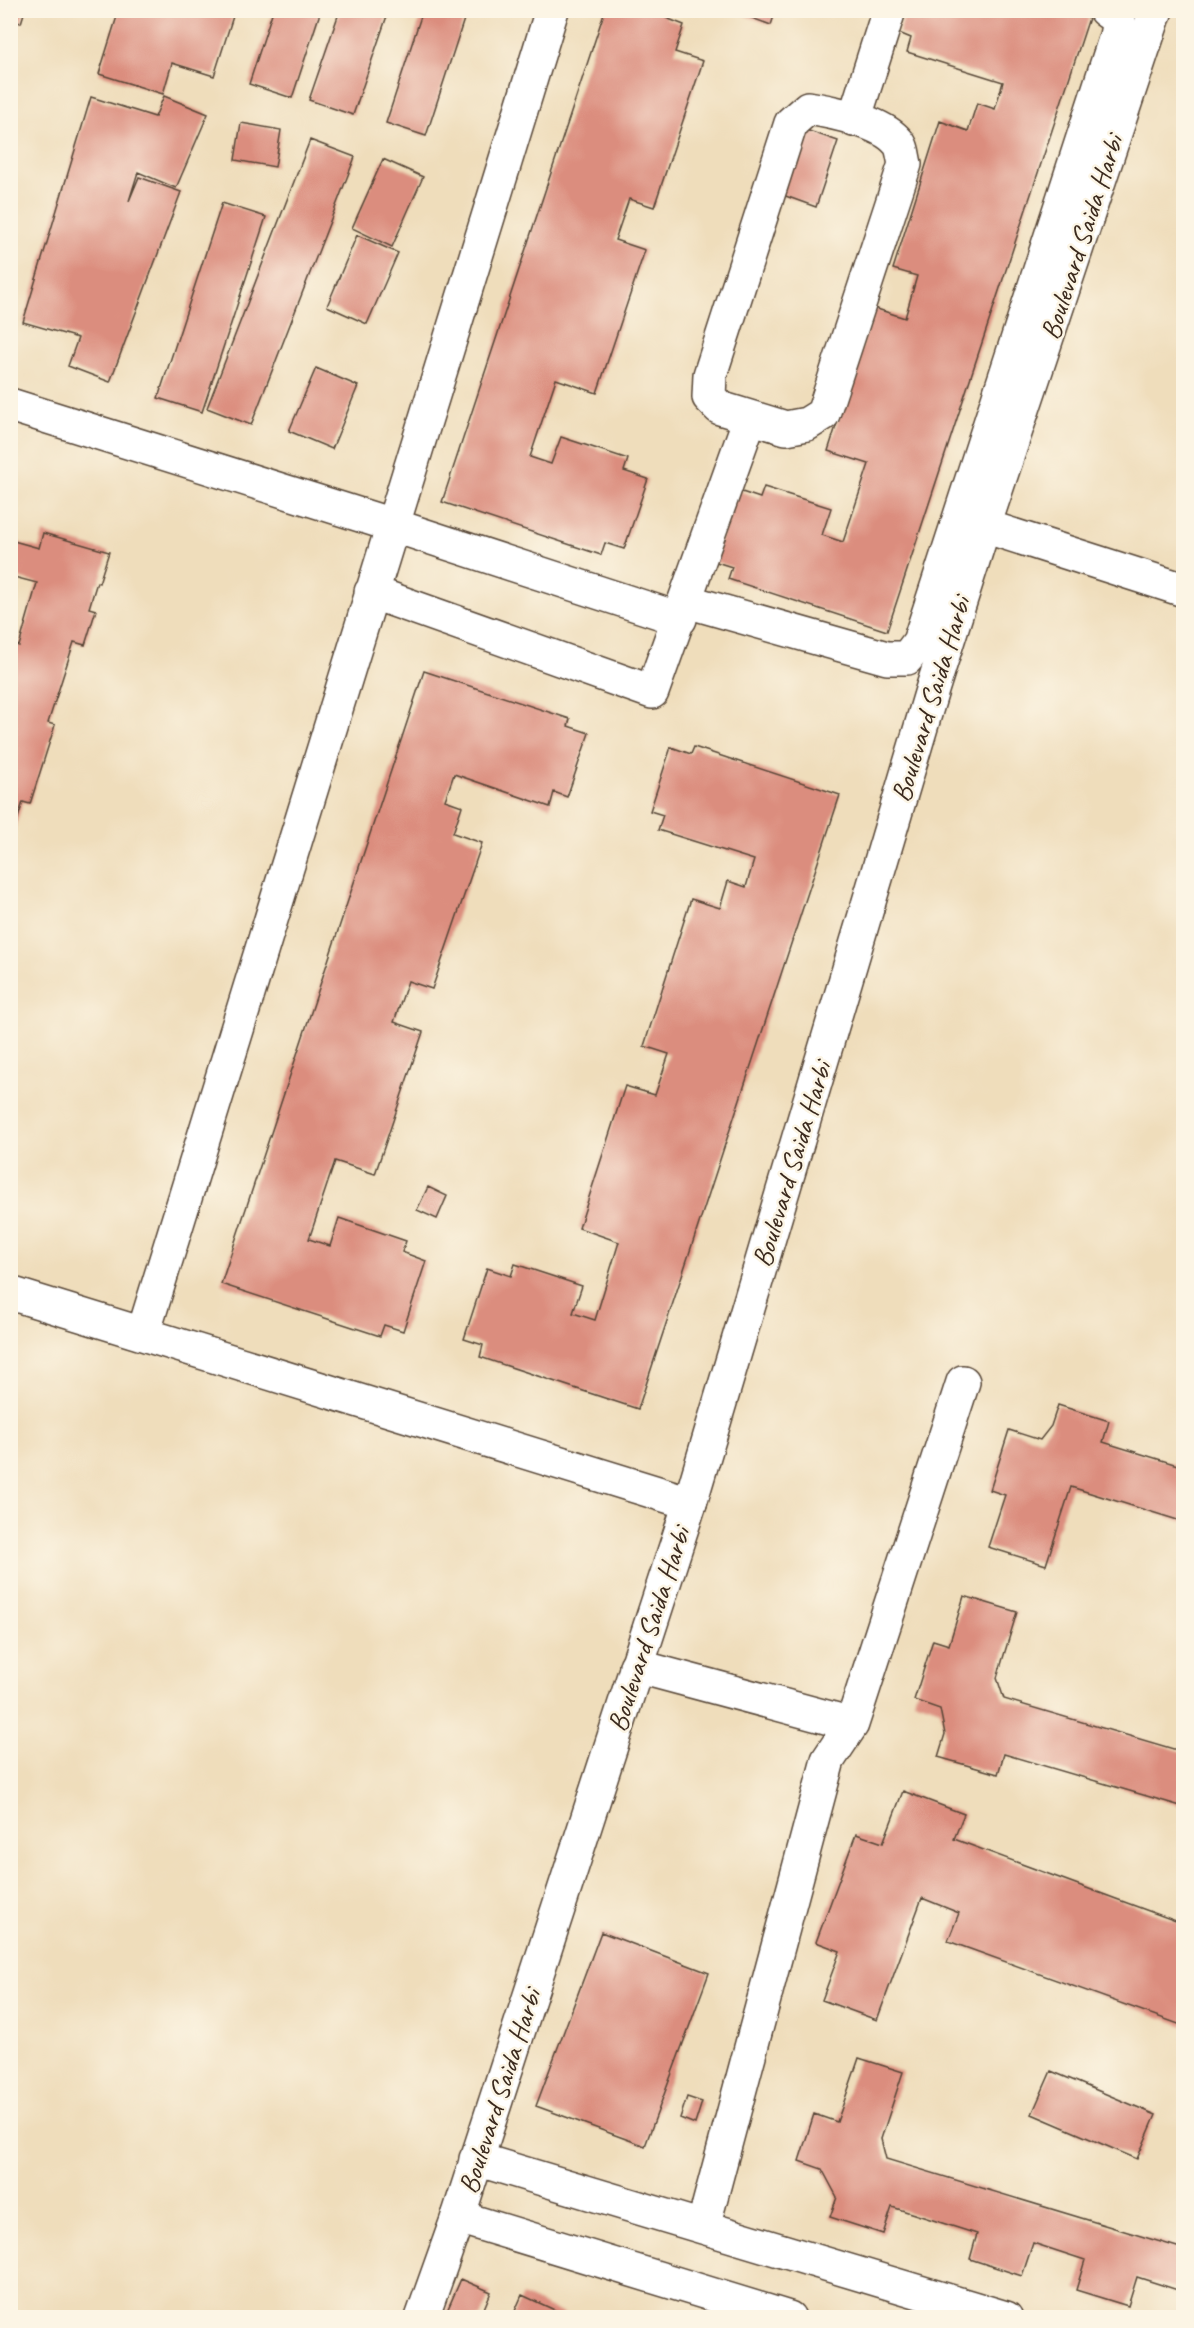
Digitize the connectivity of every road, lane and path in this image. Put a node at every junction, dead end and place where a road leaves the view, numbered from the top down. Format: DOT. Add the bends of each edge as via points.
graph roads {
  1 [pos="552,10"];
  2 [pos="889,10"];
  3 [pos="1105,10"];
  4 [pos="1156,10"];
  5 [pos="854,120"];
  6 [pos="10,405"];
  7 [pos="750,418"];
  8 [pos="392,525"];
  9 [pos="984,526"];
  10 [pos="1184,590"];
  11 [pos="371,592"];
  12 [pos="683,610"];
  13 [pos="10,1293"];
  14 [pos="143,1334"];
  15 [pos="963,1382"];
  16 [pos="690,1503"];
  17 [pos="636,1666"];
  18 [pos="852,1724"];
  19 [pos="476,2159"];
  20 [pos="458,2217"];
  21 [pos="703,2227"];
  22 [pos="422,2318"];
  23 [pos="789,2318"];
  24 [pos="1006,2318"];
  1 -- 8 [label="street"];
  2 -- 5 [label="street"];
  3 -- 12 [label="street" via="1119,20 1116,36 919,642 907,658 887,658"];
  4 -- 9 [label="street, Boulevard Saida Harbi"];
  5 -- 7 [label="street" via="808,108 790,123 710,375 709,397 720,408"];
  5 -- 7 [label="street" via="883,129 900,143 905,164 823,414 807,424 786,428"];
  6 -- 8 [label="street"];
  7 -- 12 [label="street"];
  8 -- 11 [label="street"];
  8 -- 12 [label="street"];
  9 -- 10 [label="street"];
  9 -- 16 [label="street, Boulevard Saida Harbi"];
  11 -- 12 [label="street" via="652,692"];
  11 -- 14 [label="street"];
  13 -- 14 [label="street"];
  14 -- 16 [label="street"];
  15 -- 18 [label="street"];
  16 -- 17 [label="street, Boulevard Saida Harbi"];
  17 -- 18 [label="street"];
  17 -- 19 [label="street, Boulevard Saida Harbi"];
  18 -- 21 [label="street" via="828,1760"];
  19 -- 20 [label="street, Boulevard Saida Harbi"];
  19 -- 21 [label="street"];
  20 -- 22 [label="street, Boulevard Saida Harbi"];
  20 -- 23 [label="street"];
  21 -- 24 [label="street"];
}
